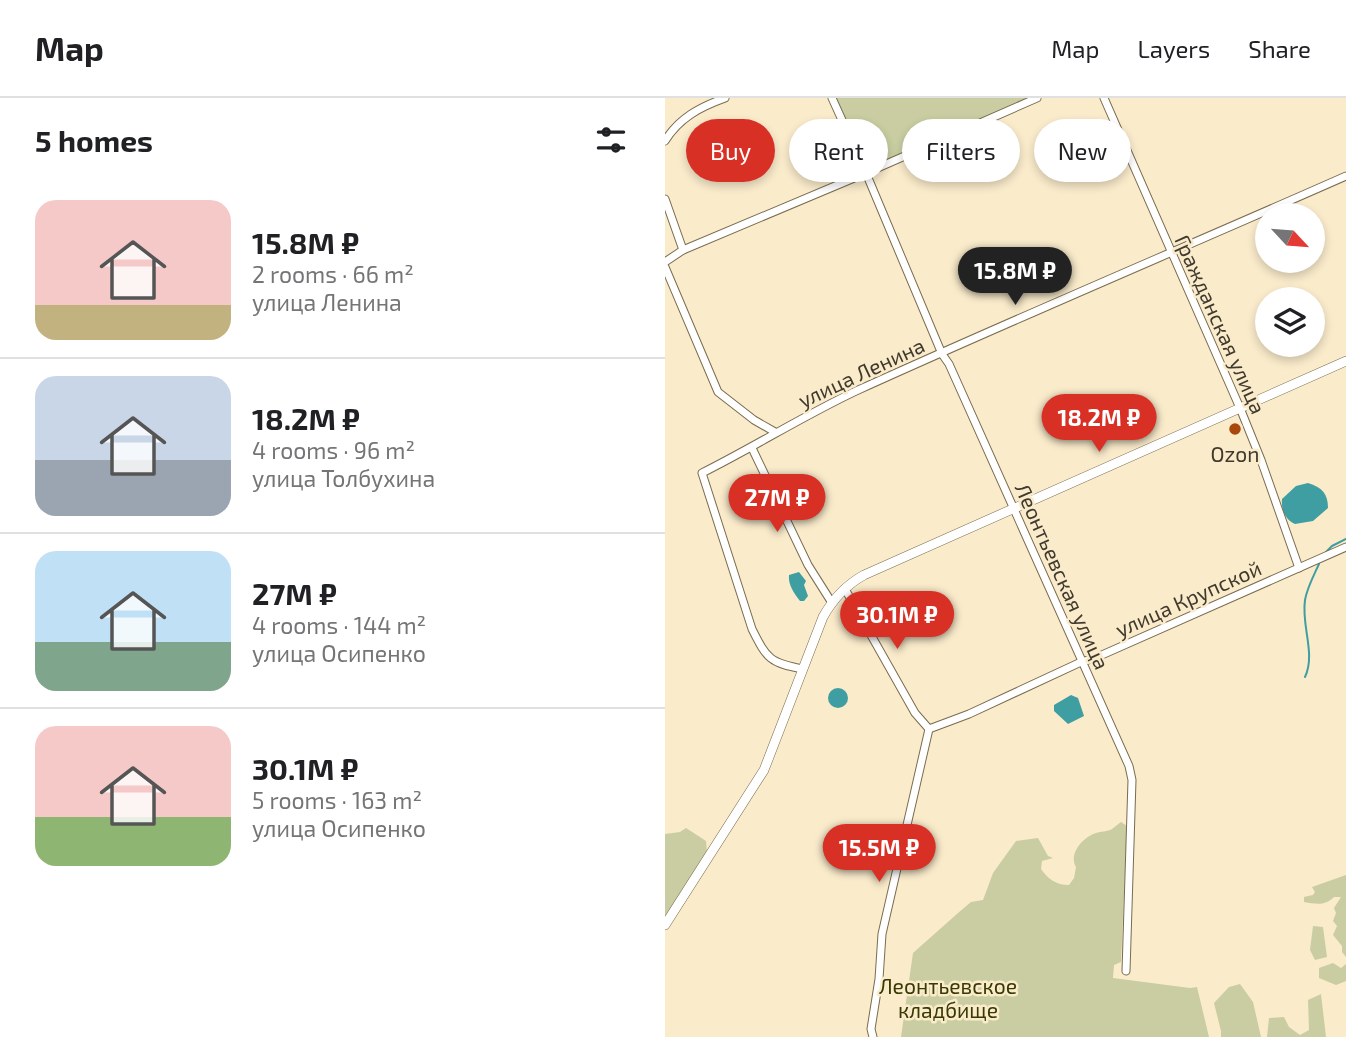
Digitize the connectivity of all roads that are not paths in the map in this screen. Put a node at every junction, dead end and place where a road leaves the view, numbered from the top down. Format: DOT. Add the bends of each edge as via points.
graph roads {
  1 [pos="725,98"];
  2 [pos="832,98"];
  3 [pos="1037,98"];
  4 [pos="1104,98"];
  5 [pos="842,119"];
  6 [pos="665,141"];
  7 [pos="888,163"];
  8 [pos="1346,176"];
  9 [pos="845,182"];
  10 [pos="870,182"];
  11 [pos="665,199"];
  12 [pos="683,250"];
  13 [pos="1171,253"];
  14 [pos="665,265"];
  15 [pos="942,354"];
  16 [pos="1346,360"];
  17 [pos="1240,408"];
  18 [pos="775,432"];
  19 [pos="752,448"];
  20 [pos="1013,508"];
  21 [pos="1346,547"];
  22 [pos="1299,568"];
  23 [pos="845,589"];
  24 [pos="832,603"];
  25 [pos="1081,662"];
  26 [pos="803,669"];
  27 [pos="929,729"];
  28 [pos="665,925"];
  29 [pos="1126,971"];
  30 [pos="873,1037"];
  1 -- 6 [label="street" via="697,110"];
  2 -- 5 [label="street, Леонтьевская улица"];
  3 -- 7 [label="street"];
  4 -- 13 [label="street, Гражданская улица"];
  8 -- 13 [label="street, улица Ленина"];
  9 -- 12 [label="street"];
  10 -- 15 [label="street, Леонтьевская улица"];
  11 -- 12 [label="street"];
  12 -- 14 [label="street"];
  13 -- 15 [label="street, улица Ленина"];
  13 -- 17 [label="street, Гражданская улица"];
  14 -- 18 [label="street" via="718,392"];
  15 -- 18 [label="street, улица Ленина"];
  15 -- 20 [label="street, Леонтьевская улица"];
  16 -- 17 [label="main road"];
  17 -- 20 [label="main road"];
  17 -- 22 [label="street, Гражданская улица"];
  18 -- 19 [label="street, улица Ленина"];
  19 -- 24 [label="street" via="808,565"];
  19 -- 26 [label="street, улица Ленина" via="702,473 752,629 775,663"];
  20 -- 23 [label="main road" via="864,575"];
  20 -- 25 [label="street, Леонтьевская улица"];
  21 -- 22 [label="street, улица Крупской"];
  22 -- 25 [label="street, улица Крупской"];
  23 -- 24 [label="main road"];
  23 -- 27 [label="street" via="915,713"];
  24 -- 26 [label="main road"];
  25 -- 27 [label="street, улица Крупской"];
  25 -- 29 [label="street, Леонтьевская улица" via="1132,780"];
  26 -- 28 [label="main road" via="764,771"];
  27 -- 30 [label="street" via="882,934"];
}
